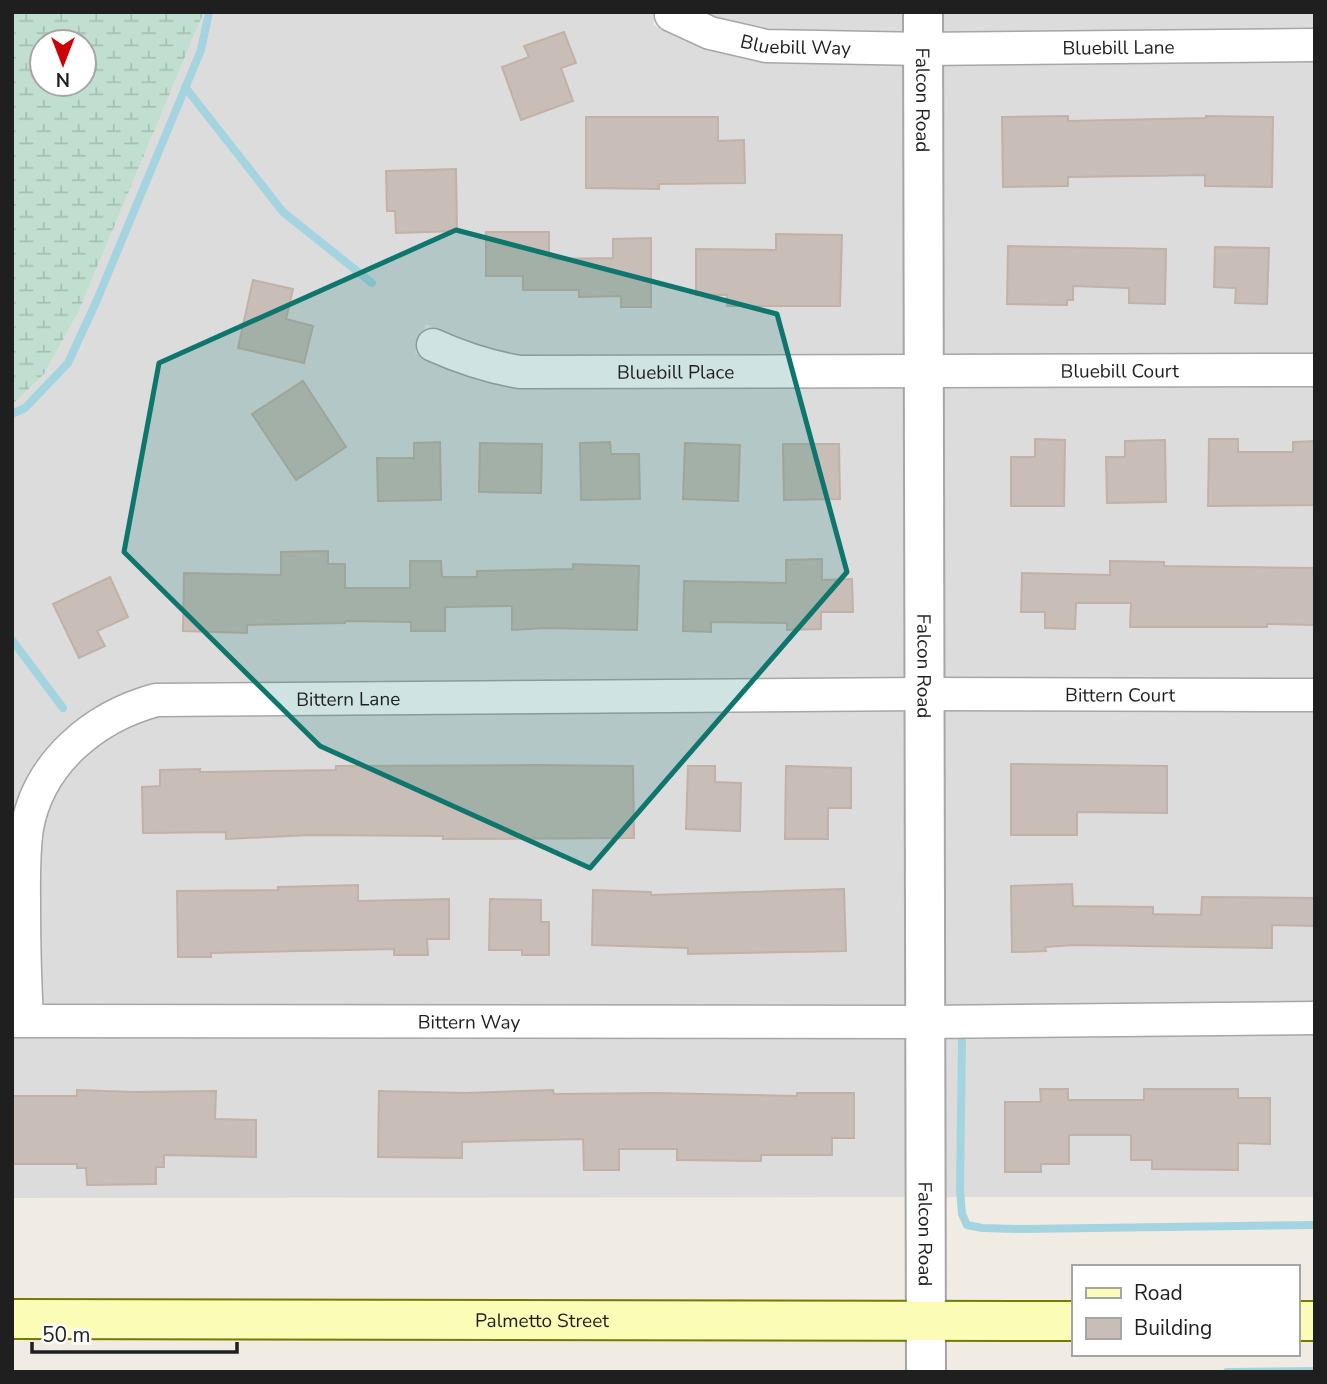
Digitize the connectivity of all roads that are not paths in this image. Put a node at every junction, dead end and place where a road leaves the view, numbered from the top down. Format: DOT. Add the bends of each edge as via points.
graph roads {
  1 [pos="671,15"];
  2 [pos="923,31"];
  3 [pos="1315,45"];
  4 [pos="433,345"];
  5 [pos="1315,370"];
  6 [pos="924,371"];
  7 [pos="924,694"];
  8 [pos="1315,695"];
  9 [pos="1315,1018"];
  10 [pos="20,1020"];
  11 [pos="925,1022"];
  12 [pos="12,1320"];
  13 [pos="926,1321"];
  14 [pos="1072,1321"];
  15 [pos="926,1372"];
  1 -- 2 [label="street, Bluebill Way" via="710,33 766,46"];
  2 -- 3 [label="street, Bluebill Lane"];
  2 -- 6 [label="street, Falcon Road"];
  4 -- 6 [label="street, Bluebill Place" via="490,367 520,372"];
  5 -- 6 [label="street, Bluebill Court"];
  6 -- 7 [label="street, Falcon Road"];
  7 -- 8 [label="street, Bittern Court"];
  7 -- 10 [label="street, Bittern Lane" via="156,700 135,706 97,724 65,752 34,806 24,865"];
  7 -- 11 [label="street, Falcon Road"];
  9 -- 11 [label="street"];
  10 -- 11 [label="street, Bittern Way"];
  11 -- 13 [label="street, Falcon Road"];
  12 -- 13 [label="main road, Palmetto Street"];
  13 -- 14 [label="main road, Palmetto Street"];
  13 -- 15 [label="street, Falcon Road"];
}
